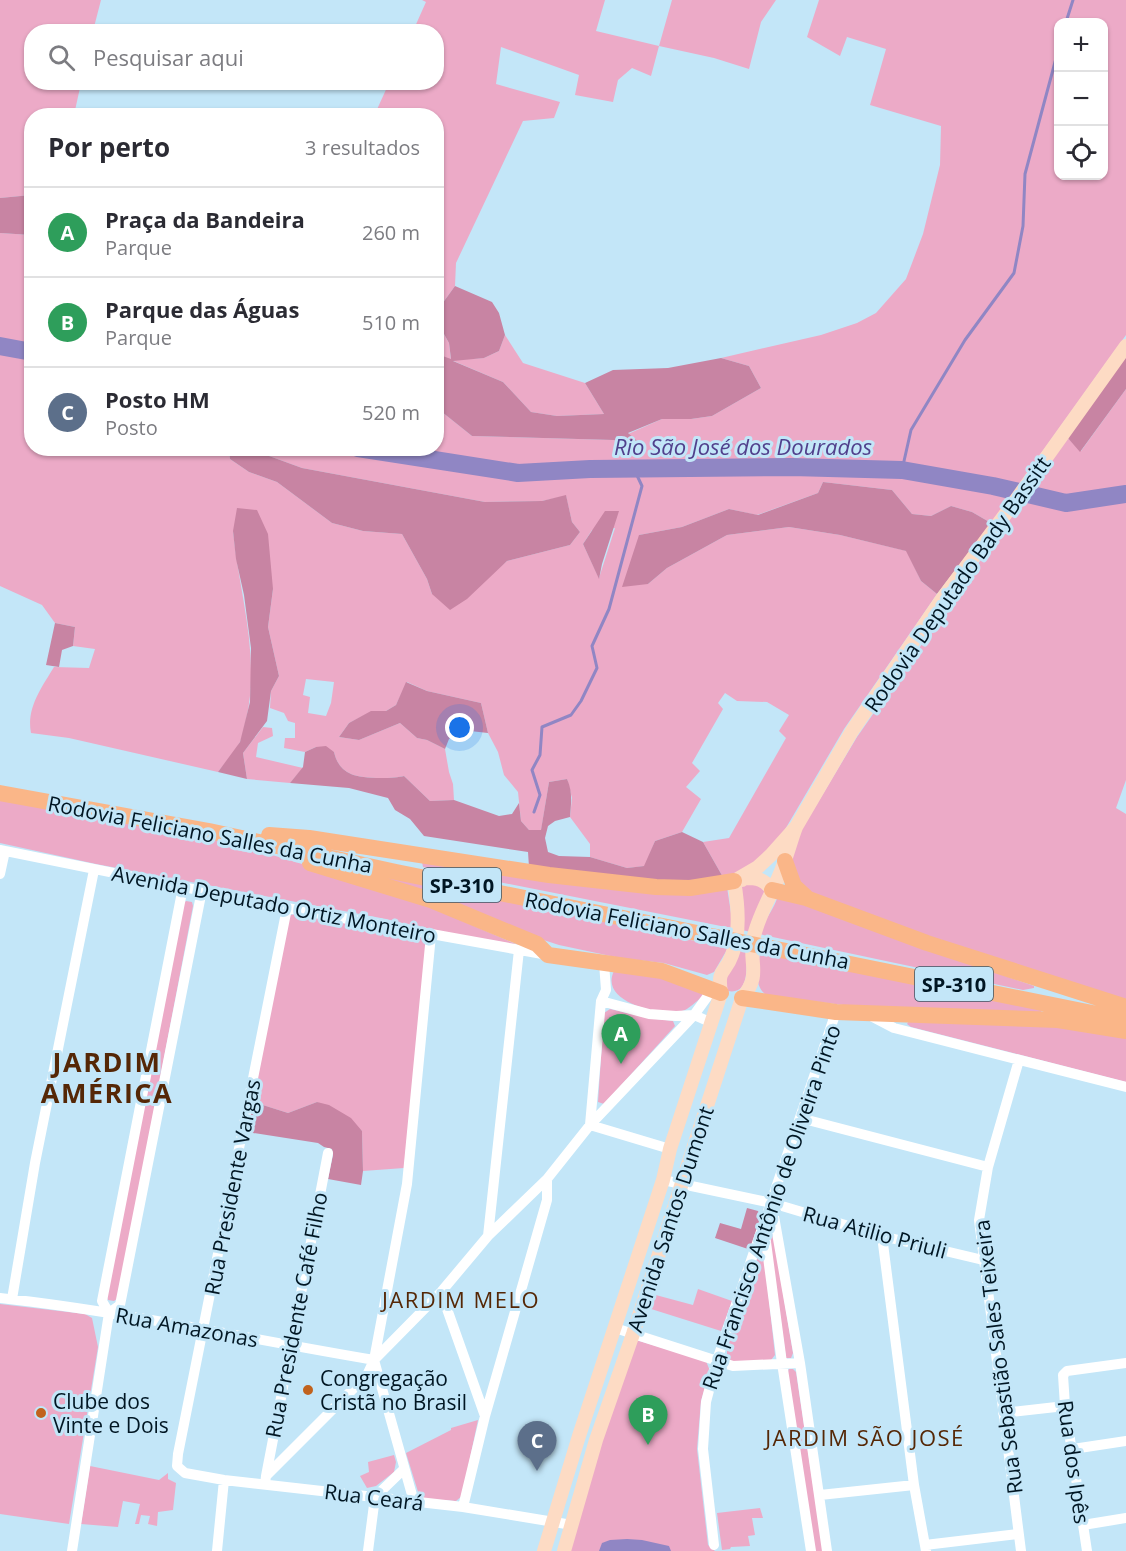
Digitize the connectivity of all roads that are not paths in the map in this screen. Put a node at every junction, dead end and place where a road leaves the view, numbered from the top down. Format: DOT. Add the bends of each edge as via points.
graph roads {
  1 [pos="1126,346"];
  2 [pos="0,793"];
  3 [pos="796,826"];
  4 [pos="209,831"];
  5 [pos="2,850"];
  6 [pos="785,861"];
  7 [pos="94,870"];
  8 [pos="0,874"];
  9 [pos="738,884"];
  10 [pos="183,887"];
  11 [pos="202,890"];
  12 [pos="772,890"];
  13 [pos="806,898"];
  14 [pos="287,908"];
  15 [pos="431,935"];
  16 [pos="519,950"];
  17 [pos="548,955"];
  18 [pos="604,963"];
  19 [pos="718,987"];
  20 [pos="742,998"];
  21 [pos="601,1001"];
  22 [pos="1126,1006"];
  23 [pos="836,1012"];
  24 [pos="866,1013"];
  25 [pos="694,1015"];
  26 [pos="1126,1020"];
  27 [pos="710,1022"];
  28 [pos="1126,1031"];
  29 [pos="1019,1060"];
  30 [pos="1126,1087"];
  31 [pos="800,1118"];
  32 [pos="590,1125"];
  33 [pos="670,1149"];
  34 [pos="328,1153"];
  35 [pos="988,1167"];
  36 [pos="547,1179"];
  37 [pos="663,1180"];
  38 [pos="680,1184"];
  39 [pos="772,1203"];
  40 [pos="764,1223"];
  41 [pos="488,1236"];
  42 [pos="882,1236"];
  43 [pos="983,1260"];
  44 [pos="441,1292"];
  45 [pos="0,1298"];
  46 [pos="12,1299"];
  47 [pos="109,1312"];
  48 [pos="204,1328"];
  49 [pos="615,1328"];
  50 [pos="633,1334"];
  51 [pos="290,1346"];
  52 [pos="374,1360"];
  53 [pos="717,1360"];
  54 [pos="782,1363"];
  55 [pos="800,1363"];
  56 [pos="1126,1363"];
  57 [pos="1065,1406"];
  58 [pos="1003,1413"];
  59 [pos="485,1416"];
  60 [pos="579,1436"];
  61 [pos="596,1440"];
  62 [pos="1126,1441"];
  63 [pos="1072,1449"];
  64 [pos="177,1466"];
  65 [pos="404,1469"];
  66 [pos="224,1480"];
  67 [pos="265,1480"];
  68 [pos="914,1485"];
  69 [pos="820,1495"];
  70 [pos="375,1497"];
  71 [pos="414,1502"];
  72 [pos="463,1507"];
  73 [pos="1126,1518"];
  74 [pos="553,1521"];
  75 [pos="572,1525"];
  76 [pos="1083,1525"];
  77 [pos="1018,1534"];
  78 [pos="714,1545"];
  79 [pos="926,1548"];
  80 [pos="72,1551"];
  81 [pos="217,1551"];
  82 [pos="368,1551"];
  83 [pos="544,1551"];
  84 [pos="564,1551"];
  85 [pos="811,1551"];
  86 [pos="827,1551"];
  87 [pos="1021,1551"];
  88 [pos="1087,1551"];
  1 -- 3 [label="street, Rodovia Deputado Bady Bassitt" via="942,599 865,712"];
  2 -- 4 [label="main road, Rodovia Feliciano Salles da Cunha / SP-310"];
  3 -- 6 [label="street, Rodovia Deputado Bady Bassitt"];
  3 -- 9 [label="street, Rodovia Deputado Bady Bassitt"];
  4 -- 9 [label="main road" via="309,838 549,875 656,887"];
  4 -- 17 [label="main road" via="431,900 537,944"];
  4 -- 26 [label="main road, Rodovia Feliciano Salles da Cunha / SP-310"];
  5 -- 7 [label="street, Avenida Deputado Ortiz Monteiro"];
  5 -- 8 [label="street"];
  6 -- 12 [label="street, Rodovia Deputado Bady Bassitt"];
  6 -- 13 [label="main road" via="794,886"];
  7 -- 10 [label="street, Avenida Deputado Ortiz Monteiro"];
  7 -- 46 [label="street"];
  9 -- 12 [label="street" via="757,878 766,881"];
  9 -- 19 [label="street" via="738,927 732,957"];
  10 -- 11 [label="street, Avenida Deputado Ortiz Monteiro"];
  10 -- 47 [label="street" via="102,1301"];
  11 -- 14 [label="street, Avenida Deputado Ortiz Monteiro"];
  11 -- 47 [label="street" via="120,1305"];
  12 -- 13 [label="main road"];
  12 -- 20 [label="street, Rodovia Deputado Bady Bassitt" via="753,940 751,988"];
  13 -- 22 [label="main road" via="927,943"];
  14 -- 15 [label="street, Avenida Deputado Ortiz Monteiro"];
  14 -- 48 [label="street, Rua Presidente Vargas"];
  15 -- 16 [label="street, Avenida Deputado Ortiz Monteiro"];
  15 -- 52 [label="street" via="407,1184"];
  16 -- 17 [label="street, Avenida Deputado Ortiz Monteiro"];
  16 -- 41 [label="street"];
  17 -- 18 [label="main road"];
  18 -- 19 [label="main road" via="662,971"];
  18 -- 21 [label="street" via="606,990"];
  19 -- 20 [label="street" via="725,997"];
  19 -- 25 [label="street"];
  19 -- 27 [label="street, Avenida Santos Dumont"];
  20 -- 23 [label="main road"];
  20 -- 38 [label="street, Avenida Santos Dumont"];
  21 -- 25 [label="street" via="649,1014"];
  21 -- 32 [label="street"];
  23 -- 24 [label="main road"];
  23 -- 31 [label="street, Rua Francisco Antônio de Oliveira Pinto"];
  24 -- 28 [label="main road" via="1058,1020"];
  24 -- 29 [label="street" via="894,1028"];
  25 -- 27 [label="street"];
  25 -- 32 [label="street"];
  27 -- 33 [label="street, Avenida Santos Dumont"];
  29 -- 30 [label="street"];
  29 -- 35 [label="street, Rua Sebastião Sales Teixeira"];
  31 -- 35 [label="street"];
  31 -- 39 [label="street, Rua Francisco Antônio de Oliveira Pinto"];
  32 -- 33 [label="street"];
  32 -- 36 [label="street"];
  33 -- 37 [label="street, Avenida Santos Dumont"];
  34 -- 51 [label="street, Rua Presidente Café Filho"];
  35 -- 43 [label="street, Rua Sebastião Sales Teixeira" via="979,1220"];
  36 -- 41 [label="street"];
  36 -- 59 [label="street" via="547,1200"];
  37 -- 38 [label="street, Rua Atilio Priuli"];
  37 -- 49 [label="street, Avenida Santos Dumont"];
  38 -- 39 [label="street, Rua Atilio Priuli"];
  38 -- 50 [label="street, Avenida Santos Dumont"];
  39 -- 40 [label="street, Rua Francisco Antônio de Oliveira Pinto"];
  39 -- 42 [label="street, Rua Atilio Priuli"];
  39 -- 55 [label="street"];
  40 -- 53 [label="street, Rua Francisco Antônio de Oliveira Pinto"];
  40 -- 54 [label="street"];
  41 -- 44 [label="street"];
  42 -- 43 [label="street, Rua Atilio Priuli"];
  42 -- 68 [label="street"];
  43 -- 58 [label="street, Rua Sebastião Sales Teixeira"];
  44 -- 52 [label="street"];
  44 -- 59 [label="street"];
  45 -- 46 [label="street, Rua Amazonas"];
  46 -- 47 [label="street, Rua Amazonas"];
  47 -- 48 [label="street, Rua Amazonas"];
  47 -- 80 [label="street"];
  48 -- 51 [label="street, Rua Amazonas"];
  48 -- 64 [label="street, Rua Presidente Vargas"];
  49 -- 50 [label="street"];
  49 -- 60 [label="street, Avenida Santos Dumont"];
  50 -- 53 [label="street"];
  50 -- 61 [label="street, Avenida Santos Dumont"];
  51 -- 52 [label="street, Rua Amazonas"];
  51 -- 67 [label="street, Rua Presidente Café Filho"];
  52 -- 65 [label="street"];
  52 -- 67 [label="street" via="367,1375"];
  53 -- 54 [label="street" via="733,1366"];
  53 -- 78 [label="street, Rua Francisco Antônio de Oliveira Pinto" via="706,1402 703,1449"];
  54 -- 55 [label="street"];
  54 -- 85 [label="street"];
  55 -- 69 [label="street"];
  56 -- 57 [label="street, Rua dos Ipês" via="1064,1372"];
  57 -- 58 [label="street"];
  57 -- 63 [label="street, Rua dos Ipês"];
  58 -- 77 [label="street, Rua Sebastião Sales Teixeira"];
  59 -- 72 [label="street"];
  60 -- 61 [label="street"];
  60 -- 74 [label="street, Avenida Santos Dumont"];
  61 -- 75 [label="street, Avenida Santos Dumont"];
  62 -- 63 [label="street"];
  63 -- 76 [label="street, Rua dos Ipês"];
  64 -- 66 [label="street, Rua Ceará" via="185,1473"];
  65 -- 70 [label="street"];
  65 -- 71 [label="street"];
  66 -- 67 [label="street, Rua Ceará"];
  66 -- 81 [label="street"];
  67 -- 70 [label="street, Rua Ceará"];
  68 -- 69 [label="street"];
  68 -- 79 [label="street"];
  69 -- 86 [label="street"];
  70 -- 71 [label="street, Rua Ceará"];
  70 -- 82 [label="street"];
  71 -- 72 [label="street, Rua Ceará"];
  72 -- 74 [label="street, Rua Ceará"];
  73 -- 76 [label="street"];
  74 -- 75 [label="street, Rua Ceará"];
  74 -- 83 [label="street, Avenida Santos Dumont"];
  75 -- 84 [label="street, Avenida Santos Dumont"];
  76 -- 88 [label="street, Rua dos Ipês"];
  77 -- 79 [label="street"];
  77 -- 87 [label="street, Rua Sebastião Sales Teixeira"];
}
